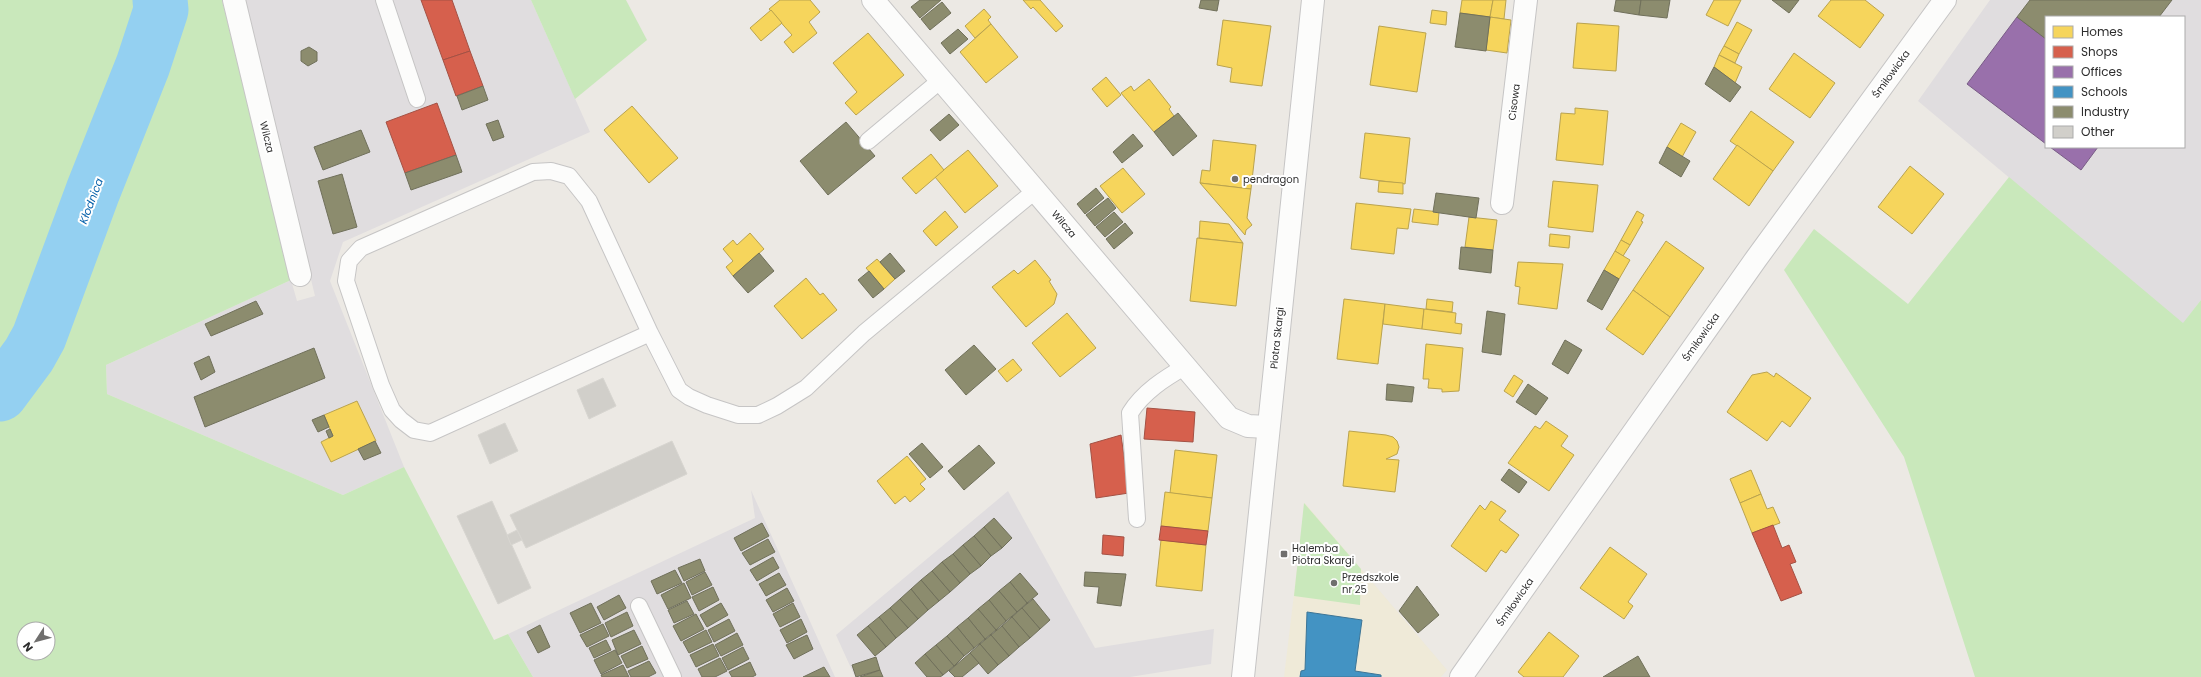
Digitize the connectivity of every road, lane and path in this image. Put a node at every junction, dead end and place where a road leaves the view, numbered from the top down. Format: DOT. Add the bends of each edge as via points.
graph roads {
  1 [pos="234,0"];
  2 [pos="369,0"];
  3 [pos="374,0"];
  4 [pos="384,0"];
  5 [pos="873,0"];
  6 [pos="1313,0"];
  7 [pos="1526,0"];
  8 [pos="1945,0"];
  9 [pos="942,79"];
  10 [pos="417,99"];
  11 [pos="868,141"];
  12 [pos="1036,190"];
  13 [pos="1502,204"];
  14 [pos="300,275"];
  15 [pos="650,333"];
  16 [pos="1186,366"];
  17 [pos="1268,427"];
  18 [pos="1137,519"];
  19 [pos="639,606"];
  20 [pos="673,677"];
  21 [pos="1243,677"];
  22 [pos="1461,677"];
  1 -- 14 [label="street, Wilcza"];
  2 -- 3 [label="lane"];
  4 -- 10 [label="lane"];
  5 -- 9 [label="street, Wilcza"];
  6 -- 17 [label="street, Piotra Skargi"];
  7 -- 13 [label="street, Cisowa"];
  8 -- 22 [label="street, Śmiłowicka" via="1756,259"];
  9 -- 11 [label="lane"];
  9 -- 12 [label="street, Wilcza"];
  12 -- 15 [label="lane" via="864,333 806,388 758,415 738,415 689,397 679,390"];
  12 -- 16 [label="street, Wilcza"];
  15 -- 15 [label="lane" via="589,201 569,176 551,171 533,172 361,248 348,261 346,281 381,385 392,410 414,430 430,433"];
  16 -- 17 [label="street, Wilcza" via="1229,418 1248,426"];
  16 -- 18 [label="lane" via="1170,375 1138,401 1130,413"];
  17 -- 21 [label="street, Piotra Skargi"];
  19 -- 20 [label="lane"];
}
